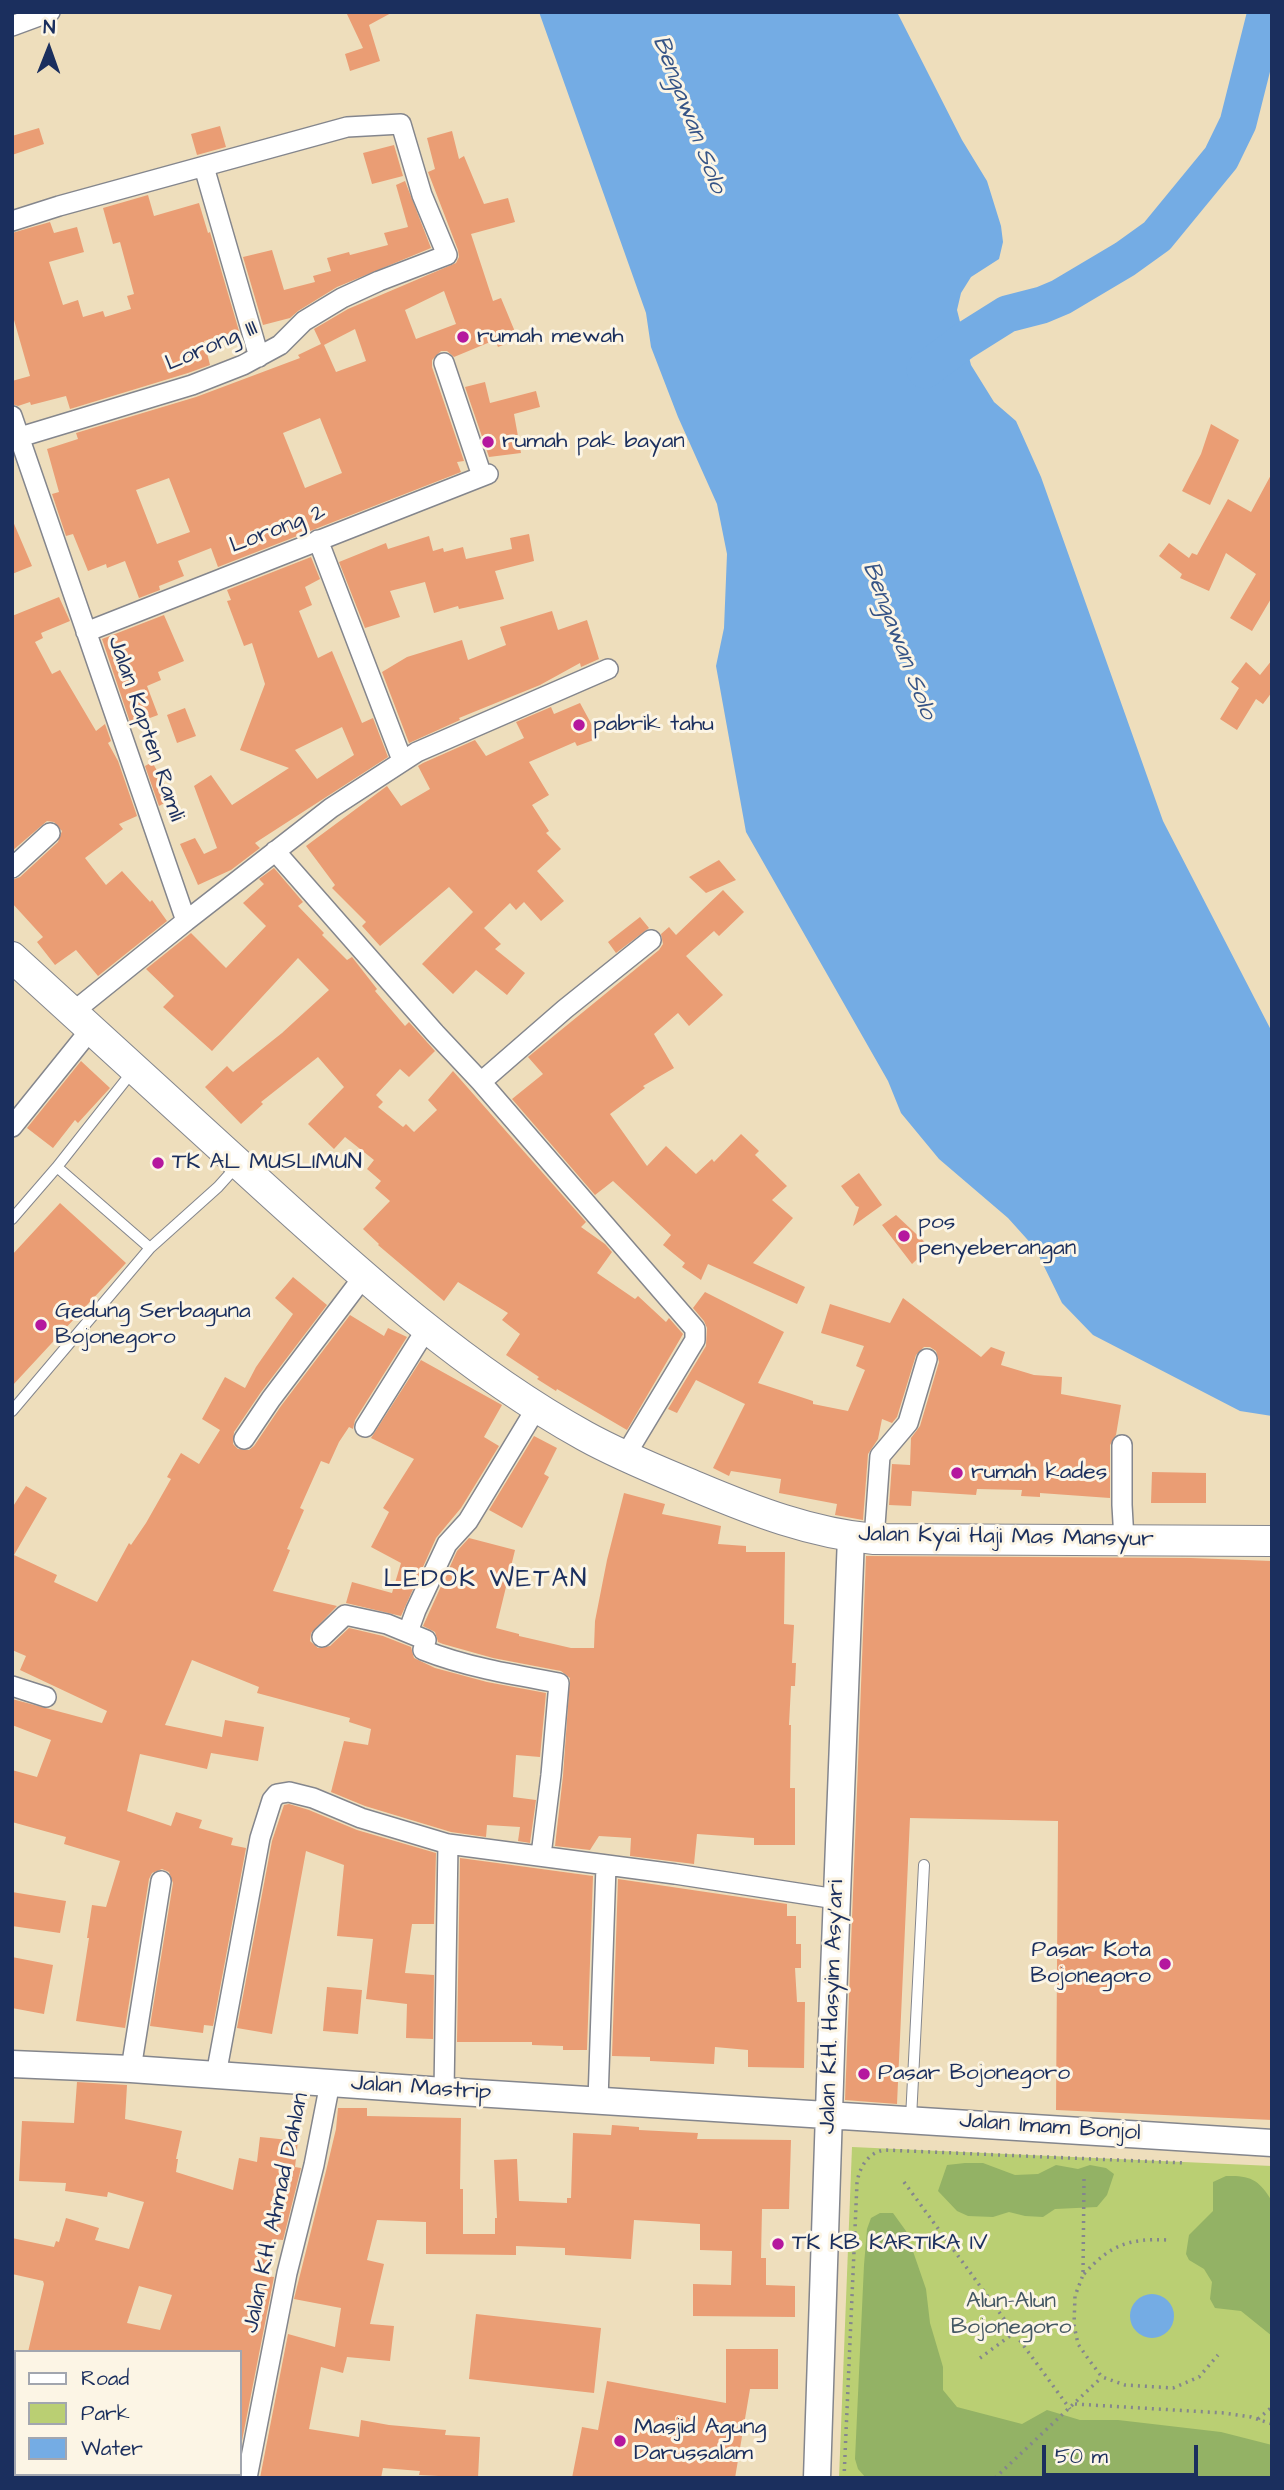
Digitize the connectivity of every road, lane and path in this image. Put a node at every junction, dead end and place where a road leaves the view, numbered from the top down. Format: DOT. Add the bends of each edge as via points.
graph roads {
  1 [pos="50,12"];
  2 [pos="12,26"];
  3 [pos="204,167"];
  4 [pos="12,221"];
  5 [pos="259,357"];
  6 [pos="444,363"];
  7 [pos="12,416"];
  8 [pos="20,437"];
  9 [pos="318,540"];
  10 [pos="86,632"];
  11 [pos="608,669"];
  12 [pos="402,760"];
  13 [pos="50,833"];
  14 [pos="275,851"];
  15 [pos="12,868"];
  16 [pos="186,921"];
  17 [pos="651,940"];
  18 [pos="12,957"];
  19 [pos="82,1021"];
  20 [pos="135,1069"];
  21 [pos="481,1082"];
  22 [pos="12,1126"];
  23 [pos="239,1164"];
  24 [pos="57,1167"];
  25 [pos="12,1219"];
  26 [pos="150,1248"];
  27 [pos="364,1276"];
  28 [pos="428,1328"];
  29 [pos="927,1359"];
  30 [pos="537,1407"];
  31 [pos="12,1411"];
  32 [pos="365,1427"];
  33 [pos="244,1439"];
  34 [pos="1122,1445"];
  35 [pos="625,1456"];
  36 [pos="862,1538"];
  37 [pos="1124,1540"];
  38 [pos="1272,1541"];
  39 [pos="408,1632"];
  40 [pos="322,1637"];
  41 [pos="12,1686"];
  42 [pos="46,1697"];
  43 [pos="447,1844"];
  44 [pos="541,1855"];
  45 [pos="606,1866"];
  46 [pos="924,1866"];
  47 [pos="161,1881"];
  48 [pos="836,1899"];
  49 [pos="12,2064"];
  50 [pos="131,2069"];
  51 [pos="216,2075"];
  52 [pos="330,2083"];
  53 [pos="443,2091"];
  54 [pos="598,2100"];
  55 [pos="829,2115"];
  56 [pos="911,2119"];
  57 [pos="1272,2143"];
  58 [pos="1192,2164"];
  59 [pos="1084,2179"];
  60 [pos="904,2182"];
  61 [pos="1168,2240"];
  62 [pos="1083,2276"];
  63 [pos="1014,2333"];
  64 [pos="1218,2355"];
  65 [pos="980,2358"];
  66 [pos="1102,2377"];
  67 [pos="1074,2404"];
  68 [pos="1272,2407"];
  69 [pos="1070,2409"];
  70 [pos="1258,2419"];
  71 [pos="1272,2424"];
  72 [pos="247,2478"];
  73 [pos="817,2478"];
  74 [pos="844,2478"];
  75 [pos="995,2478"];
  1 -- 2 [label="street"];
  3 -- 4 [label="street"];
  3 -- 5 [label="street"];
  3 -- 5 [label="street, Lorong III" via="347,127 401,124 422,195 447,255 342,298"];
  5 -- 8 [label="street, Lorong III" via="192,385"];
  6 -- 9 [label="street, Lorong 2" via="485,475"];
  7 -- 8 [label="street, Jalan Kapten Ramli"];
  8 -- 10 [label="street, Jalan Kapten Ramli"];
  9 -- 10 [label="street, Lorong 2"];
  9 -- 12 [label="street"];
  10 -- 16 [label="street, Jalan Kapten Ramli"];
  11 -- 12 [label="street"];
  12 -- 14 [label="street"];
  13 -- 15 [label="street"];
  14 -- 16 [label="street"];
  14 -- 21 [label="street"];
  16 -- 19 [label="street"];
  17 -- 21 [label="street"];
  18 -- 19 [label="main road, Jalan Kyai Haji Mas Mansyur"];
  19 -- 20 [label="main road, Jalan Kyai Haji Mas Mansyur"];
  19 -- 22 [label="street"];
  20 -- 23 [label="main road, Jalan Kyai Haji Mas Mansyur"];
  20 -- 24 [label="lane"];
  21 -- 35 [label="street" via="695,1329 695,1340"];
  23 -- 26 [label="lane"];
  23 -- 27 [label="main road, Jalan Kyai Haji Mas Mansyur"];
  24 -- 25 [label="lane"];
  24 -- 26 [label="lane"];
  26 -- 31 [label="lane"];
  27 -- 28 [label="main road, Jalan Kyai Haji Mas Mansyur"];
  27 -- 33 [label="street"];
  28 -- 30 [label="main road, Jalan Kyai Haji Mas Mansyur"];
  28 -- 32 [label="street"];
  29 -- 36 [label="street" via="908,1423 880,1456"];
  30 -- 35 [label="main road, Jalan Kyai Haji Mas Mansyur"];
  30 -- 39 [label="street" via="468,1521 447,1544"];
  34 -- 37 [label="street"];
  35 -- 36 [label="main road, Jalan Kyai Haji Mas Mansyur" via="804,1528"];
  36 -- 37 [label="main road, Jalan Kyai Haji Mas Mansyur"];
  36 -- 48 [label="main road, Jalan K.H. Hasyim Asy'ari"];
  37 -- 38 [label="main road, Jalan Kyai Haji Mas Mansyur"];
  39 -- 40 [label="street" via="345,1615"];
  39 -- 44 [label="street" via="426,1640 423,1650 435,1655 559,1683"];
  41 -- 42 [label="street"];
  43 -- 44 [label="street"];
  43 -- 51 [label="street" via="301,1795 277,1794 260,1838"];
  43 -- 53 [label="street"];
  44 -- 45 [label="street"];
  45 -- 48 [label="street"];
  45 -- 54 [label="street"];
  46 -- 56 [label="lane"];
  47 -- 50 [label="street"];
  48 -- 55 [label="main road, Jalan K.H. Hasyim Asy'ari"];
  49 -- 50 [label="main road, Jalan Mastrip"];
  50 -- 51 [label="main road, Jalan Mastrip"];
  51 -- 52 [label="main road, Jalan Mastrip"];
  52 -- 53 [label="main road, Jalan Mastrip"];
  52 -- 72 [label="street, Jalan K.H. Ahmad Dahlan"];
  53 -- 54 [label="main road, Jalan Mastrip"];
  54 -- 55 [label="main road, Jalan Mastrip"];
  55 -- 56 [label="main road, Jalan Imam Bonjol"];
  55 -- 73 [label="main road, Jalan K.H. Hasyim Asy'ari"];
  56 -- 57 [label="main road, Jalan Imam Bonjol"];
  58 -- 74 [label="path" via="885,2150 872,2154 857,2183"];
  59 -- 62 [label="path"];
  60 -- 63 [label="path"];
  61 -- 62 [label="path" via="1142,2239 1120,2245 1098,2258"];
  62 -- 66 [label="path" via="1075,2296 1074,2325 1078,2344"];
  63 -- 65 [label="path"];
  63 -- 69 [label="path"];
  64 -- 66 [label="path" via="1199,2377 1173,2388 1125,2385"];
  66 -- 67 [label="path"];
  67 -- 69 [label="path"];
  67 -- 70 [label="path"];
  68 -- 70 [label="path"];
  69 -- 75 [label="path"];
  70 -- 71 [label="path"];
}
